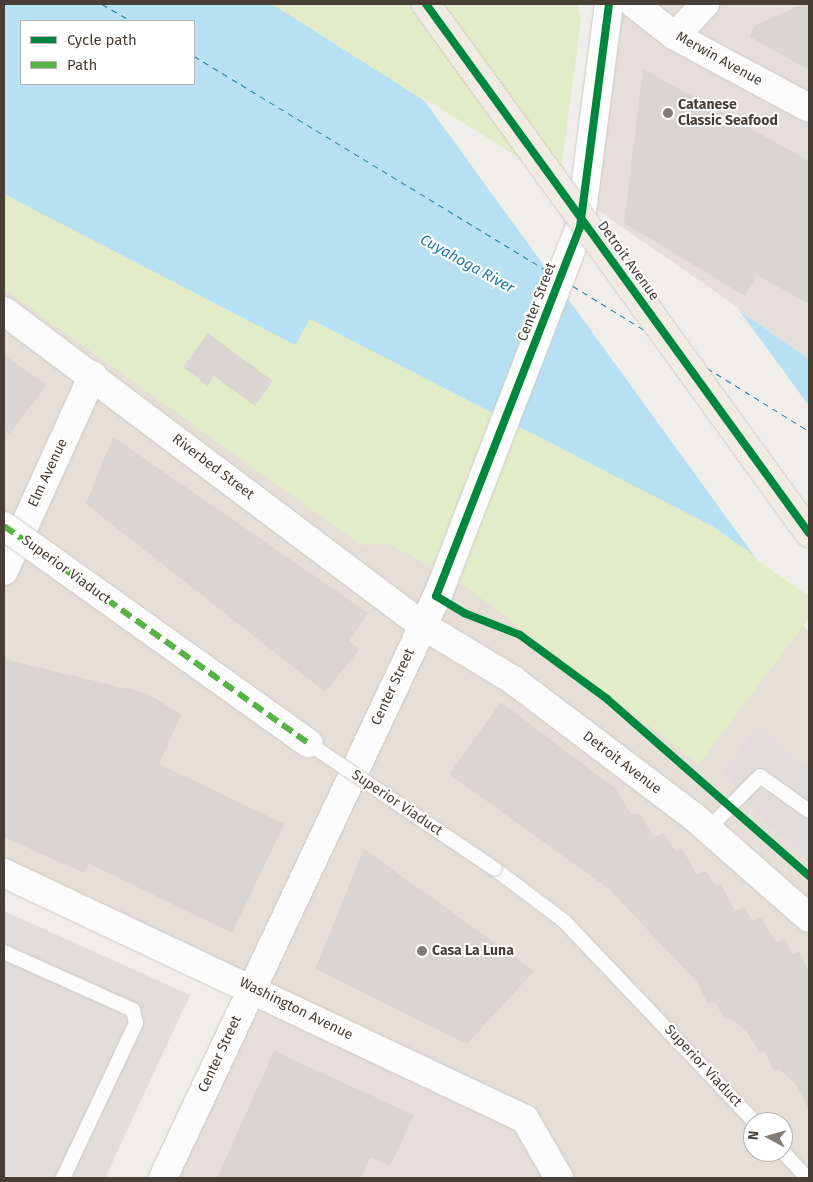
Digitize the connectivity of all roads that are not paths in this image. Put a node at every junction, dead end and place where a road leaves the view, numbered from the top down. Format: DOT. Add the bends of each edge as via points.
graph roads {
  1 [pos="426,4"];
  2 [pos="609,4"];
  3 [pos="634,4"];
  4 [pos="705,4"];
  5 [pos="675,36"];
  6 [pos="809,108"];
  7 [pos="4,311"];
  8 [pos="93,376"];
  9 [pos="4,526"];
  10 [pos="809,533"];
  11 [pos="4,571"];
  12 [pos="422,626"];
  13 [pos="308,743"];
  14 [pos="809,811"];
  15 [pos="708,829"];
  16 [pos="4,873"];
  17 [pos="809,918"];
  18 [pos="4,952"];
  19 [pos="251,987"];
  20 [pos="745,1112"];
  21 [pos="792,1162"];
  22 [pos="63,1178"];
  23 [pos="163,1178"];
  24 [pos="558,1178"];
  25 [pos="807,1178"];
  1 -- 10 [label="main road, Detroit Avenue, bridge"];
  2 -- 12 [label="street, Center Street" via="580,227 439,592"];
  3 -- 5 [label="street, Merwin Avenue"];
  4 -- 5 [label="street"];
  5 -- 6 [label="street, Merwin Avenue"];
  7 -- 8 [label="street, Riverbed Street"];
  8 -- 11 [label="street, Elm Avenue"];
  8 -- 12 [label="street, Riverbed Street"];
  9 -- 13 [label="street, Superior Viaduct, bridge"];
  12 -- 15 [label="street, Detroit Avenue" via="513,680"];
  12 -- 19 [label="street, Center Street"];
  13 -- 20 [label="lane, Superior Viaduct, bridge" via="564,921"];
  14 -- 15 [label="lane" via="760,776"];
  15 -- 17 [label="street, Detroit Avenue"];
  16 -- 19 [label="street, Washington Avenue"];
  18 -- 22 [label="lane" via="133,1010 136,1023"];
  19 -- 23 [label="street, Center Street"];
  19 -- 24 [label="street, Washington Avenue" via="525,1119"];
  21 -- 25 [label="lane"];
}
